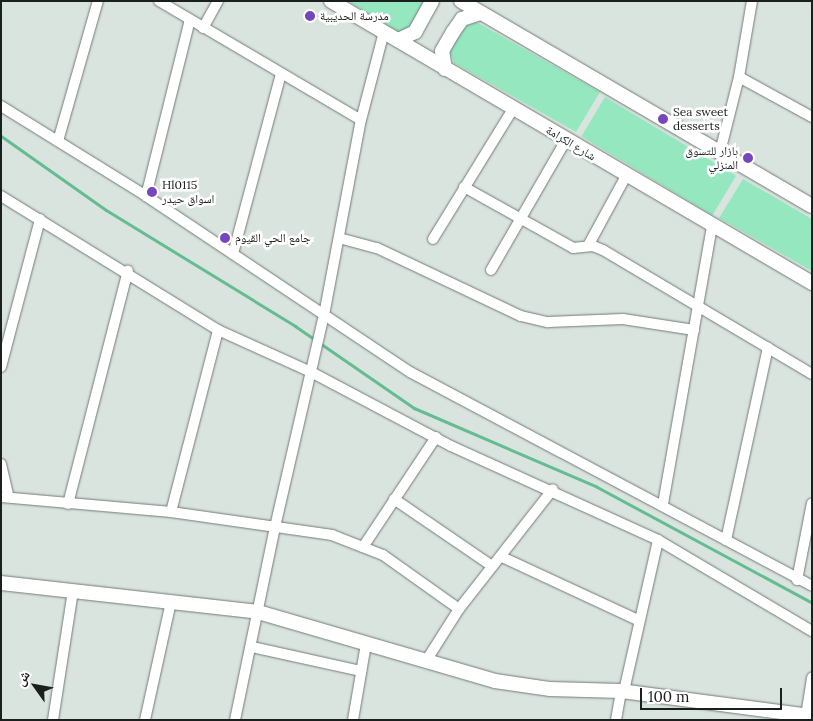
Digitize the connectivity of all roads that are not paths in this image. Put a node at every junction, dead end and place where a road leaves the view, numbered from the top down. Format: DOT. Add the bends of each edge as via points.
graph roads {
  1 [pos="98,1"];
  2 [pos="159,1"];
  3 [pos="218,1"];
  4 [pos="331,1"];
  5 [pos="432,1"];
  6 [pos="461,1"];
  7 [pos="752,1"];
  8 [pos="480,13"];
  9 [pos="190,20"];
  10 [pos="203,28"];
  11 [pos="384,32"];
  12 [pos="398,40"];
  13 [pos="445,69"];
  14 [pos="281,74"];
  15 [pos="739,77"];
  16 [pos="1,106"];
  17 [pos="513,109"];
  18 [pos="812,117"];
  19 [pos="361,120"];
  20 [pos="566,140"];
  21 [pos="58,141"];
  22 [pos="720,152"];
  23 [pos="626,176"];
  24 [pos="464,187"];
  25 [pos="1,196"];
  26 [pos="146,196"];
  27 [pos="812,206"];
  28 [pos="40,219"];
  29 [pos="520,219"];
  30 [pos="712,226"];
  31 [pos="339,238"];
  32 [pos="432,239"];
  33 [pos="588,246"];
  34 [pos="233,254"];
  35 [pos="491,270"];
  36 [pos="128,271"];
  37 [pos="812,283"];
  38 [pos="698,306"];
  39 [pos="324,315"];
  40 [pos="218,330"];
  41 [pos="694,330"];
  42 [pos="768,348"];
  43 [pos="1,367"];
  44 [pos="311,372"];
  45 [pos="812,374"];
  46 [pos="436,437"];
  47 [pos="1,464"];
  48 [pos="553,489"];
  49 [pos="4,496"];
  50 [pos="394,499"];
  51 [pos="812,503"];
  52 [pos="68,504"];
  53 [pos="663,504"];
  54 [pos="171,512"];
  55 [pos="275,527"];
  56 [pos="658,540"];
  57 [pos="726,540"];
  58 [pos="363,547"];
  59 [pos="502,557"];
  60 [pos="492,566"];
  61 [pos="797,580"];
  62 [pos="1,583"];
  63 [pos="812,586"];
  64 [pos="73,591"];
  65 [pos="171,602"];
  66 [pos="459,609"];
  67 [pos="258,612"];
  68 [pos="638,620"];
  69 [pos="812,631"];
  70 [pos="366,644"];
  71 [pos="252,647"];
  72 [pos="426,661"];
  73 [pos="361,671"];
  74 [pos="812,677"];
  75 [pos="623,691"];
  76 [pos="809,716"];
  77 [pos="53,720"];
  78 [pos="144,720"];
  79 [pos="235,720"];
  80 [pos="353,720"];
  81 [pos="616,720"];
  1 -- 21 [label="street"];
  2 -- 9 [label="street"];
  3 -- 10 [label="street"];
  4 -- 11 [label="street, شارع الكرامة"];
  5 -- 12 [label="street" via="416,32"];
  6 -- 8 [label="street"];
  7 -- 15 [label="street"];
  8 -- 13 [label="street" via="462,19 452,32 442,51"];
  8 -- 22 [label="street"];
  9 -- 10 [label="street"];
  9 -- 26 [label="street"];
  10 -- 14 [label="street"];
  11 -- 12 [label="street, شارع الكرامة"];
  11 -- 19 [label="street"];
  12 -- 13 [label="street, شارع الكرامة"];
  13 -- 17 [label="street, شارع الكرامة"];
  14 -- 19 [label="street"];
  14 -- 34 [label="street"];
  15 -- 18 [label="street"];
  15 -- 22 [label="street"];
  16 -- 21 [label="street"];
  17 -- 20 [label="street, شارع الكرامة"];
  17 -- 24 [label="street"];
  19 -- 31 [label="street"];
  20 -- 23 [label="street, شارع الكرامة"];
  20 -- 29 [label="street"];
  21 -- 26 [label="street"];
  22 -- 27 [label="street"];
  23 -- 30 [label="street, شارع الكرامة"];
  23 -- 33 [label="street"];
  24 -- 29 [label="street"];
  24 -- 32 [label="street"];
  25 -- 28 [label="street"];
  26 -- 34 [label="street"];
  28 -- 36 [label="street"];
  28 -- 43 [label="street"];
  29 -- 33 [label="street" via="573,248"];
  29 -- 35 [label="street"];
  30 -- 37 [label="street, شارع الكرامة"];
  30 -- 38 [label="street"];
  31 -- 39 [label="street"];
  31 -- 41 [label="street" via="378,248 521,316 548,322 623,318"];
  33 -- 38 [label="street" via="602,250"];
  34 -- 39 [label="street"];
  36 -- 40 [label="street"];
  36 -- 52 [label="street"];
  38 -- 41 [label="street"];
  38 -- 42 [label="street"];
  39 -- 44 [label="street"];
  39 -- 53 [label="street" via="476,410"];
  40 -- 44 [label="street"];
  40 -- 54 [label="street"];
  41 -- 53 [label="street"];
  42 -- 45 [label="street"];
  42 -- 57 [label="street"];
  44 -- 46 [label="street"];
  44 -- 55 [label="street"];
  46 -- 48 [label="street"];
  46 -- 50 [label="street"];
  47 -- 49 [label="street"];
  48 -- 56 [label="street"];
  48 -- 59 [label="street"];
  49 -- 52 [label="street"];
  50 -- 58 [label="street"];
  50 -- 60 [label="street"];
  51 -- 61 [label="street"];
  52 -- 54 [label="street"];
  53 -- 57 [label="street"];
  54 -- 55 [label="street"];
  55 -- 58 [label="street" via="332,535"];
  55 -- 67 [label="street"];
  56 -- 68 [label="street"];
  56 -- 69 [label="street"];
  57 -- 61 [label="street"];
  58 -- 66 [label="street" via="383,555"];
  59 -- 60 [label="street"];
  59 -- 68 [label="street"];
  60 -- 66 [label="street"];
  61 -- 63 [label="street"];
  62 -- 64 [label="street"];
  64 -- 65 [label="street"];
  64 -- 77 [label="street"];
  65 -- 67 [label="street"];
  65 -- 78 [label="street"];
  66 -- 72 [label="street"];
  67 -- 70 [label="street"];
  67 -- 71 [label="street"];
  68 -- 75 [label="street"];
  70 -- 72 [label="street"];
  70 -- 73 [label="street"];
  71 -- 73 [label="street"];
  71 -- 79 [label="street"];
  72 -- 75 [label="street" via="495,680 550,689"];
  73 -- 80 [label="street"];
  74 -- 76 [label="street"];
  75 -- 76 [label="street"];
  75 -- 81 [label="street"];
}
